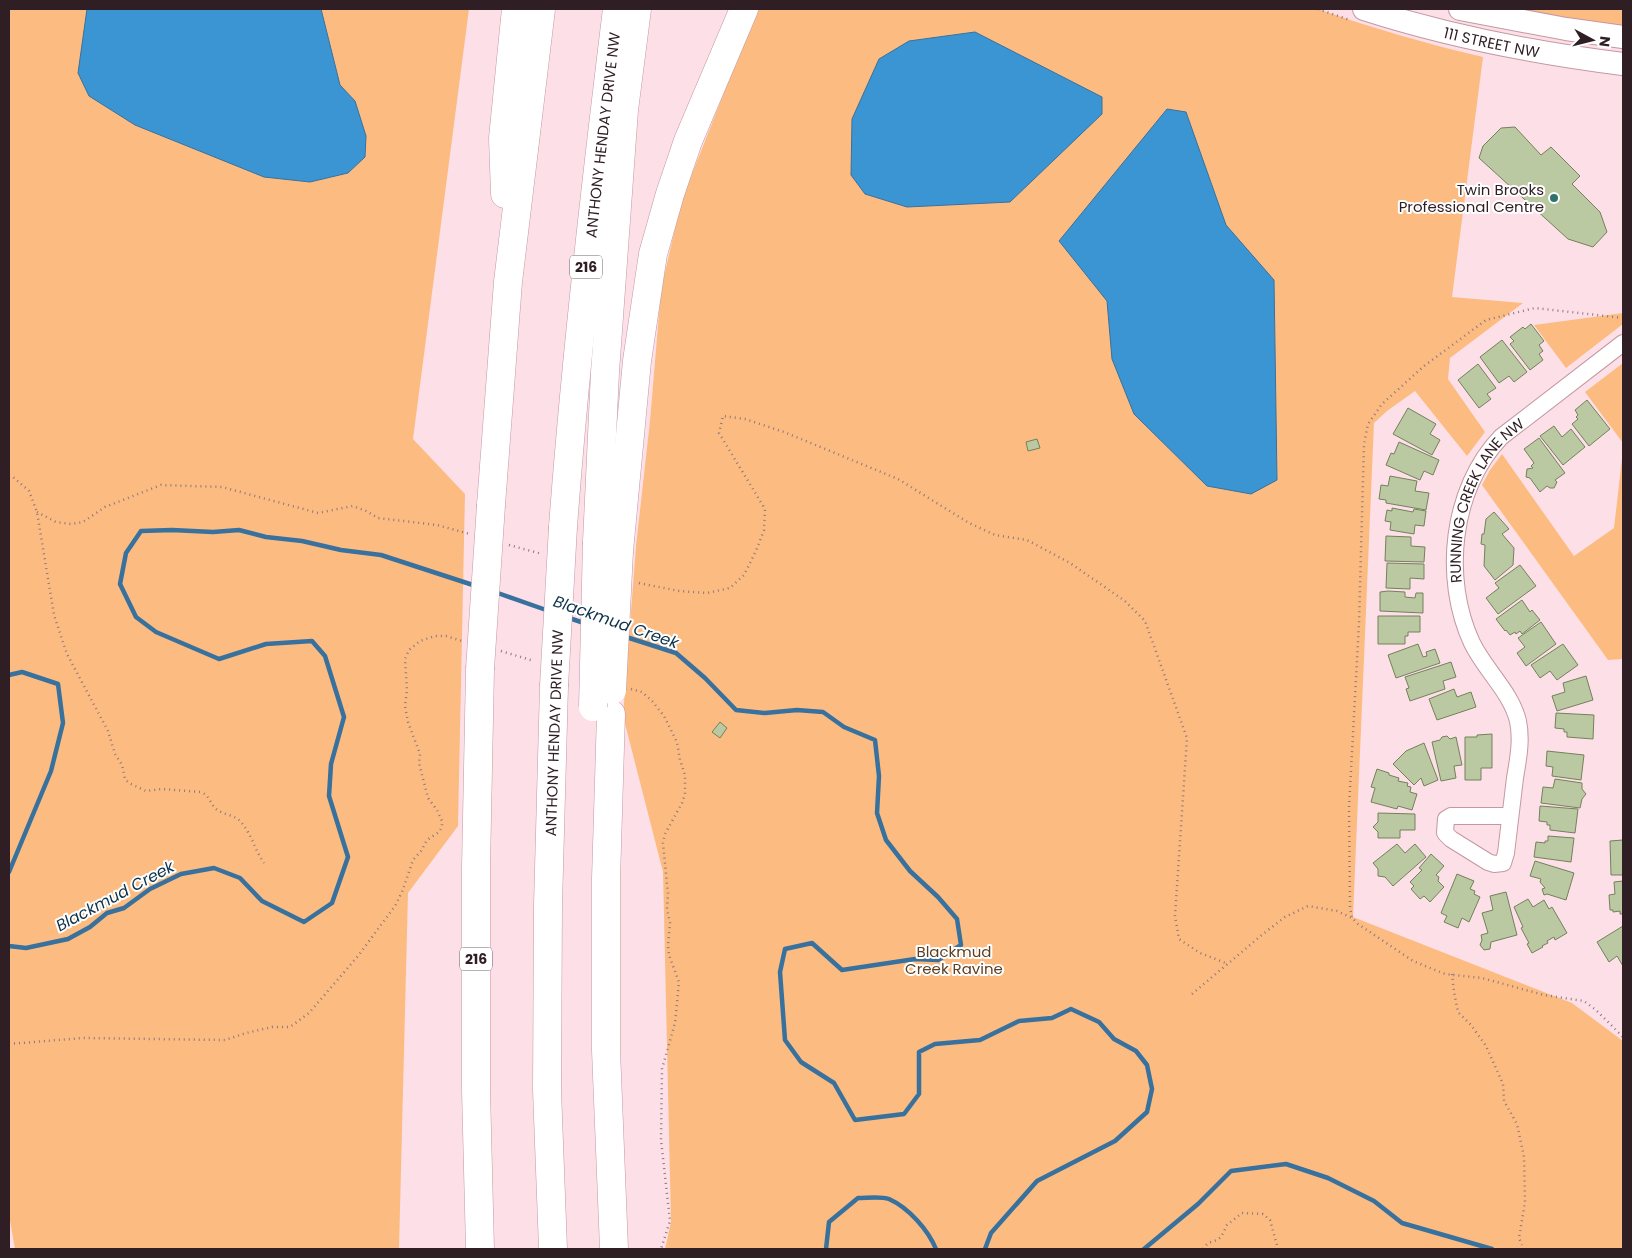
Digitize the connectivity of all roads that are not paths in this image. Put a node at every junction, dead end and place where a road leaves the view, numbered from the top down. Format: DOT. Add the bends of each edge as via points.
graph roads {
  1 [pos="516,9"];
  2 [pos="541,9"];
  3 [pos="617,9"];
  4 [pos="637,9"];
  5 [pos="744,9"];
  6 [pos="1364,9"];
  7 [pos="1460,9"];
  8 [pos="1623,37"];
  9 [pos="1623,64"];
  10 [pos="508,282"];
  11 [pos="1623,343"];
  12 [pos="608,546"];
  13 [pos="1510,816"];
  14 [pos="480,1249"];
  15 [pos="553,1249"];
  16 [pos="614,1249"];
  1 -- 10 [label="highway" via="503,138"];
  2 -- 10 [label="highway, 216"];
  3 -- 15 [label="highway, ANTHONY HENDAY DRIVE NW / 216, bridge" via="586,267 562,527 548,905 547,1090"];
  4 -- 12 [label="highway" via="623,120 605,372"];
  5 -- 12 [label="highway" via="688,141 653,254"];
  6 -- 9 [label="main road, 111 STREET NW" via="1470,39"];
  7 -- 8 [label="main road, 111 STREET NW"];
  10 -- 14 [label="highway, 216, bridge" via="480,669 476,866"];
  11 -- 13 [label="street, RUNNING CREEK LANE NW" via="1497,441 1476,469 1461,508 1456,575 1466,625 1480,658 1513,706 1519,725"];
  12 -- 16 [label="highway, bridge" via="602,710 606,1050"];
}
